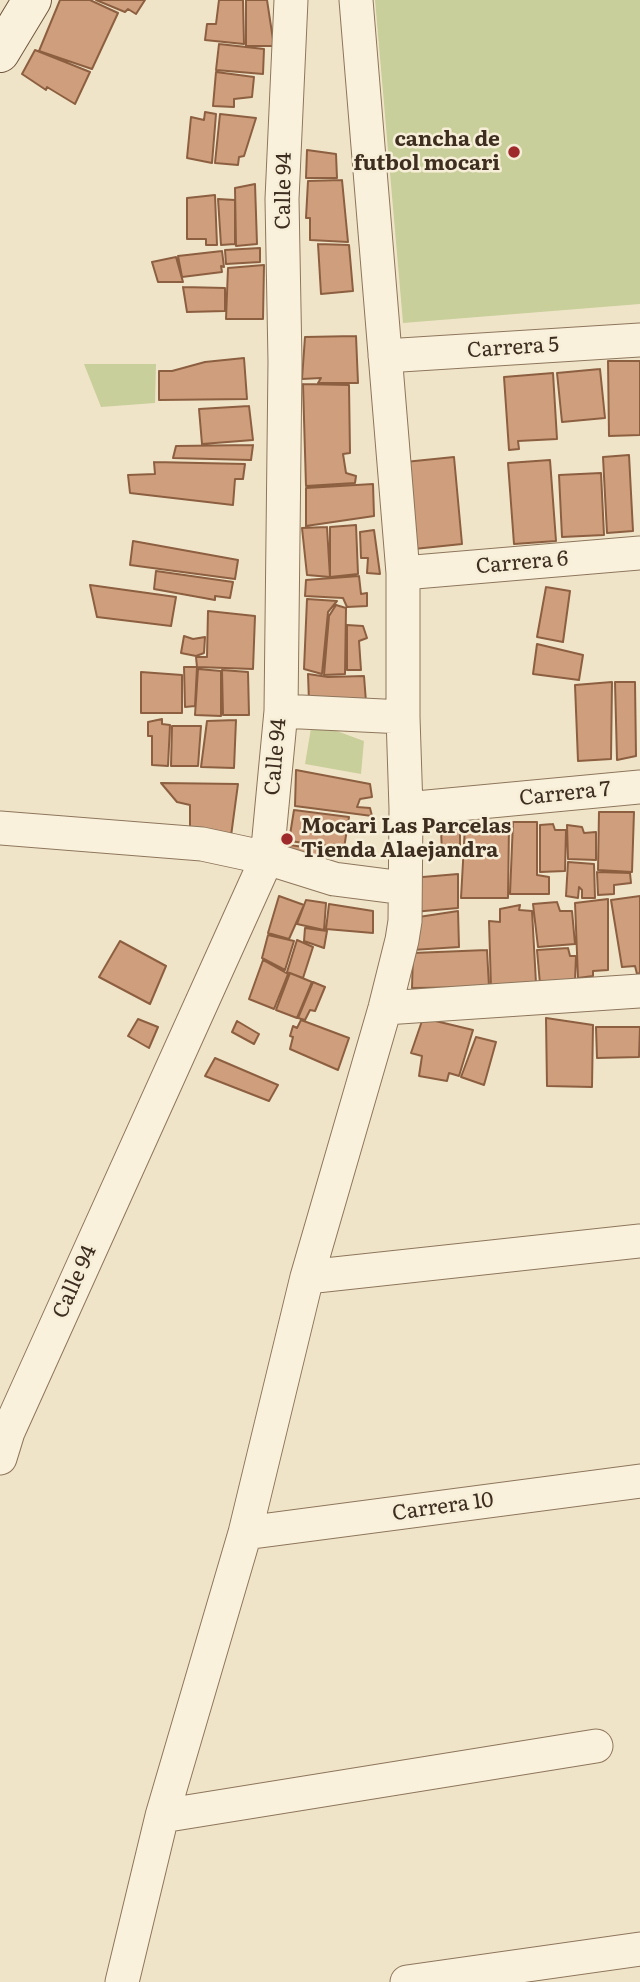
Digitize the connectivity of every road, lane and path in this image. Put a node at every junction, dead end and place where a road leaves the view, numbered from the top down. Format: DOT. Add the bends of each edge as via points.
graph roads {
  1 [pos="32,0"];
  2 [pos="291,0"];
  3 [pos="356,0"];
  4 [pos="0,53"];
  5 [pos="640,340"];
  6 [pos="385,356"];
  7 [pos="640,553"];
  8 [pos="403,573"];
  9 [pos="281,710"];
  10 [pos="403,717"];
  11 [pos="640,787"];
  12 [pos="406,809"];
  13 [pos="0,828"];
  14 [pos="267,858"];
  15 [pos="404,888"];
  16 [pos="640,991"];
  17 [pos="385,1008"];
  18 [pos="640,1241"];
  19 [pos="307,1277"];
  20 [pos="3,1440"];
  21 [pos="640,1480"];
  22 [pos="246,1533"];
  23 [pos="596,1746"];
  24 [pos="162,1816"];
  25 [pos="640,1949"];
  26 [pos="122,1982"];
  27 [pos="407,1982"];
  1 -- 4 [label="street"];
  2 -- 9 [label="street, Calle 94" via="282,199"];
  3 -- 6 [label="street"];
  5 -- 6 [label="street, Carrera 5"];
  6 -- 8 [label="street"];
  7 -- 8 [label="street, Carrera 6"];
  8 -- 10 [label="street"];
  9 -- 10 [label="street"];
  9 -- 14 [label="street, Calle 94"];
  10 -- 12 [label="street"];
  11 -- 12 [label="street, Carrera 7"];
  12 -- 15 [label="street"];
  13 -- 14 [label="street" via="202,844"];
  14 -- 15 [label="street" via="334,879"];
  14 -- 20 [label="street, Calle 94"];
  15 -- 17 [label="street" via="402,940"];
  16 -- 17 [label="street"];
  17 -- 19 [label="street"];
  18 -- 19 [label="street"];
  19 -- 22 [label="street"];
  21 -- 22 [label="street, Carrera 10"];
  22 -- 24 [label="street"];
  23 -- 24 [label="street"];
  24 -- 26 [label="street"];
  25 -- 27 [label="street"];
}
